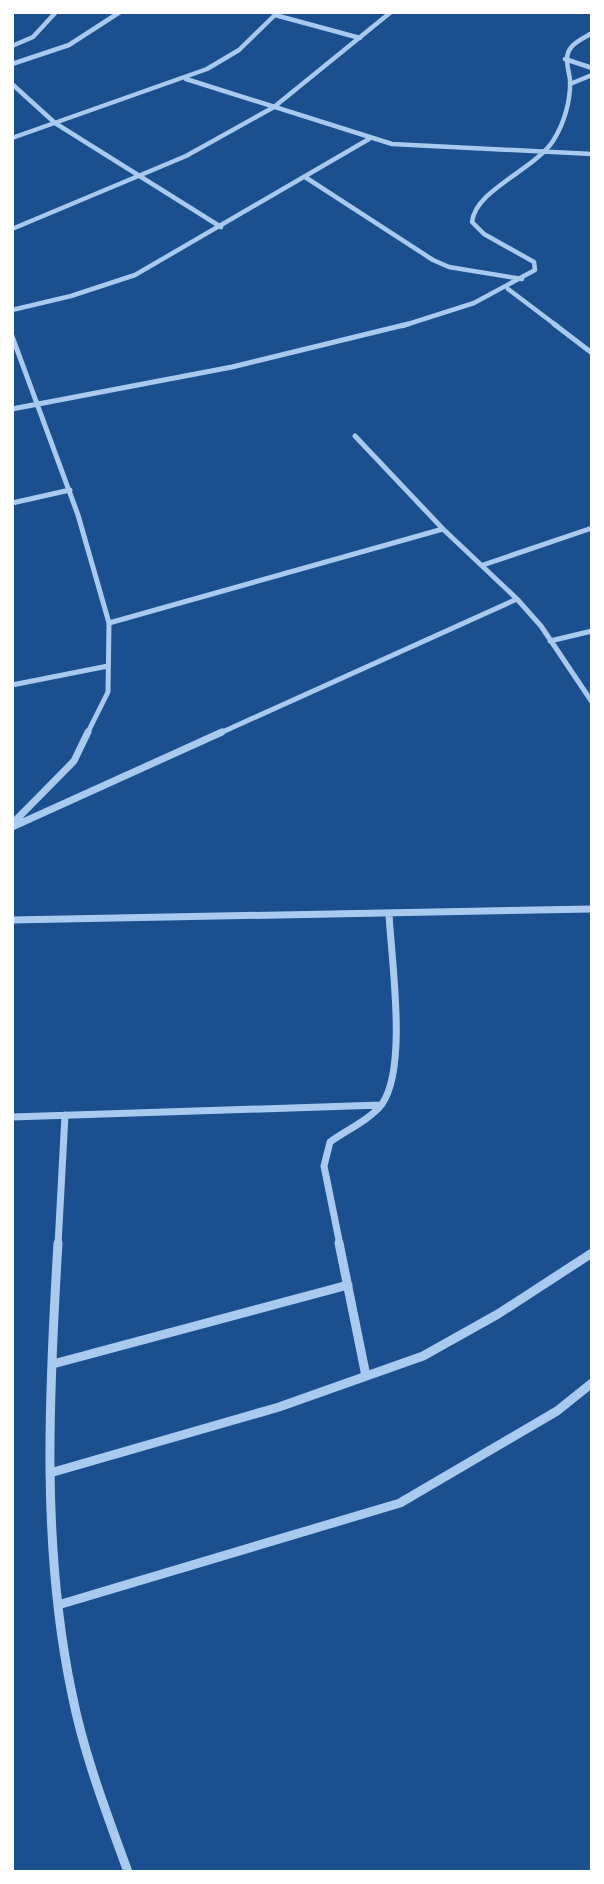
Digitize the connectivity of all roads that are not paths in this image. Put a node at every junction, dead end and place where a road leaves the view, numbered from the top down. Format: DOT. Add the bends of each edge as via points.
graph roads {
  1 [pos="56,12"];
  2 [pos="120,12"];
  3 [pos="391,12"];
  4 [pos="277,14"];
  5 [pos="592,33"];
  6 [pos="360,38"];
  7 [pos="12,46"];
  8 [pos="565,59"];
  9 [pos="12,64"];
  10 [pos="592,68"];
  11 [pos="592,75"];
  12 [pos="186,79"];
  13 [pos="12,84"];
  14 [pos="570,84"];
  15 [pos="274,107"];
  16 [pos="55,124"];
  17 [pos="12,138"];
  18 [pos="369,139"];
  19 [pos="544,153"];
  20 [pos="592,155"];
  21 [pos="305,177"];
  22 [pos="139,178"];
  23 [pos="220,227"];
  24 [pos="12,229"];
  25 [pos="523,279"];
  26 [pos="508,289"];
  27 [pos="12,310"];
  28 [pos="12,336"];
  29 [pos="592,353"];
  30 [pos="39,404"];
  31 [pos="12,409"];
  32 [pos="355,436"];
  33 [pos="70,491"];
  34 [pos="12,503"];
  35 [pos="592,528"];
  36 [pos="443,529"];
  37 [pos="483,565"];
  38 [pos="517,599"];
  39 [pos="109,622"];
  40 [pos="592,631"];
  41 [pos="551,641"];
  42 [pos="108,666"];
  43 [pos="12,685"];
  44 [pos="592,702"];
  45 [pos="12,825"];
  46 [pos="592,909"];
  47 [pos="389,913"];
  48 [pos="12,920"];
  49 [pos="381,1105"];
  50 [pos="65,1115"];
  51 [pos="12,1116"];
  52 [pos="592,1252"];
  53 [pos="348,1285"];
  54 [pos="53,1364"];
  55 [pos="366,1377"];
  56 [pos="592,1383"];
  57 [pos="50,1473"];
  58 [pos="58,1605"];
  59 [pos="128,1872"];
  1 -- 7 [label="street" via="33,37"];
  2 -- 9 [label="street" via="65,50"];
  3 -- 6 [label="street"];
  4 -- 6 [label="street"];
  4 -- 12 [label="street" via="239,50"];
  5 -- 8 [label="street" via="575,42"];
  6 -- 15 [label="street"];
  8 -- 10 [label="street"];
  8 -- 14 [label="street"];
  11 -- 14 [label="street"];
  12 -- 15 [label="street"];
  12 -- 16 [label="street"];
  13 -- 16 [label="street"];
  14 -- 19 [label="street" via="561,127"];
  15 -- 18 [label="street"];
  15 -- 22 [label="street"];
  16 -- 17 [label="street"];
  16 -- 22 [label="street"];
  18 -- 19 [label="street" via="414,147"];
  18 -- 21 [label="street"];
  19 -- 20 [label="street"];
  19 -- 25 [label="street" via="473,211 472,222 484,234 534,261 535,270"];
  21 -- 23 [label="street"];
  21 -- 25 [label="street" via="433,260 449,267"];
  22 -- 23 [label="street"];
  22 -- 24 [label="street"];
  23 -- 27 [label="street" via="135,275"];
  25 -- 26 [label="street"];
  26 -- 29 [label="street"];
  26 -- 30 [label="street" via="400,327 327,346"];
  28 -- 30 [label="street"];
  30 -- 31 [label="street"];
  30 -- 33 [label="street"];
  32 -- 36 [label="street"];
  33 -- 34 [label="street"];
  33 -- 39 [label="street"];
  35 -- 37 [label="street"];
  36 -- 37 [label="street"];
  36 -- 39 [label="street"];
  37 -- 38 [label="street"];
  38 -- 41 [label="street"];
  38 -- 45 [label="street"];
  39 -- 42 [label="street"];
  40 -- 41 [label="street"];
  41 -- 44 [label="street"];
  42 -- 43 [label="street"];
  42 -- 45 [label="street" via="108,692 74,761"];
  46 -- 47 [label="street"];
  47 -- 48 [label="street"];
  47 -- 49 [label="street" via="396,1049 393,1079"];
  49 -- 50 [label="street"];
  49 -- 53 [label="street" via="330,1142 324,1166"];
  50 -- 51 [label="street"];
  50 -- 54 [label="street"];
  52 -- 55 [label="street" via="498,1314 423,1356"];
  53 -- 54 [label="street"];
  53 -- 55 [label="street"];
  54 -- 57 [label="street"];
  55 -- 57 [label="street"];
  56 -- 58 [label="street" via="556,1411 400,1503"];
  57 -- 58 [label="street"];
  58 -- 59 [label="street" via="67,1672 97,1788"];
}
